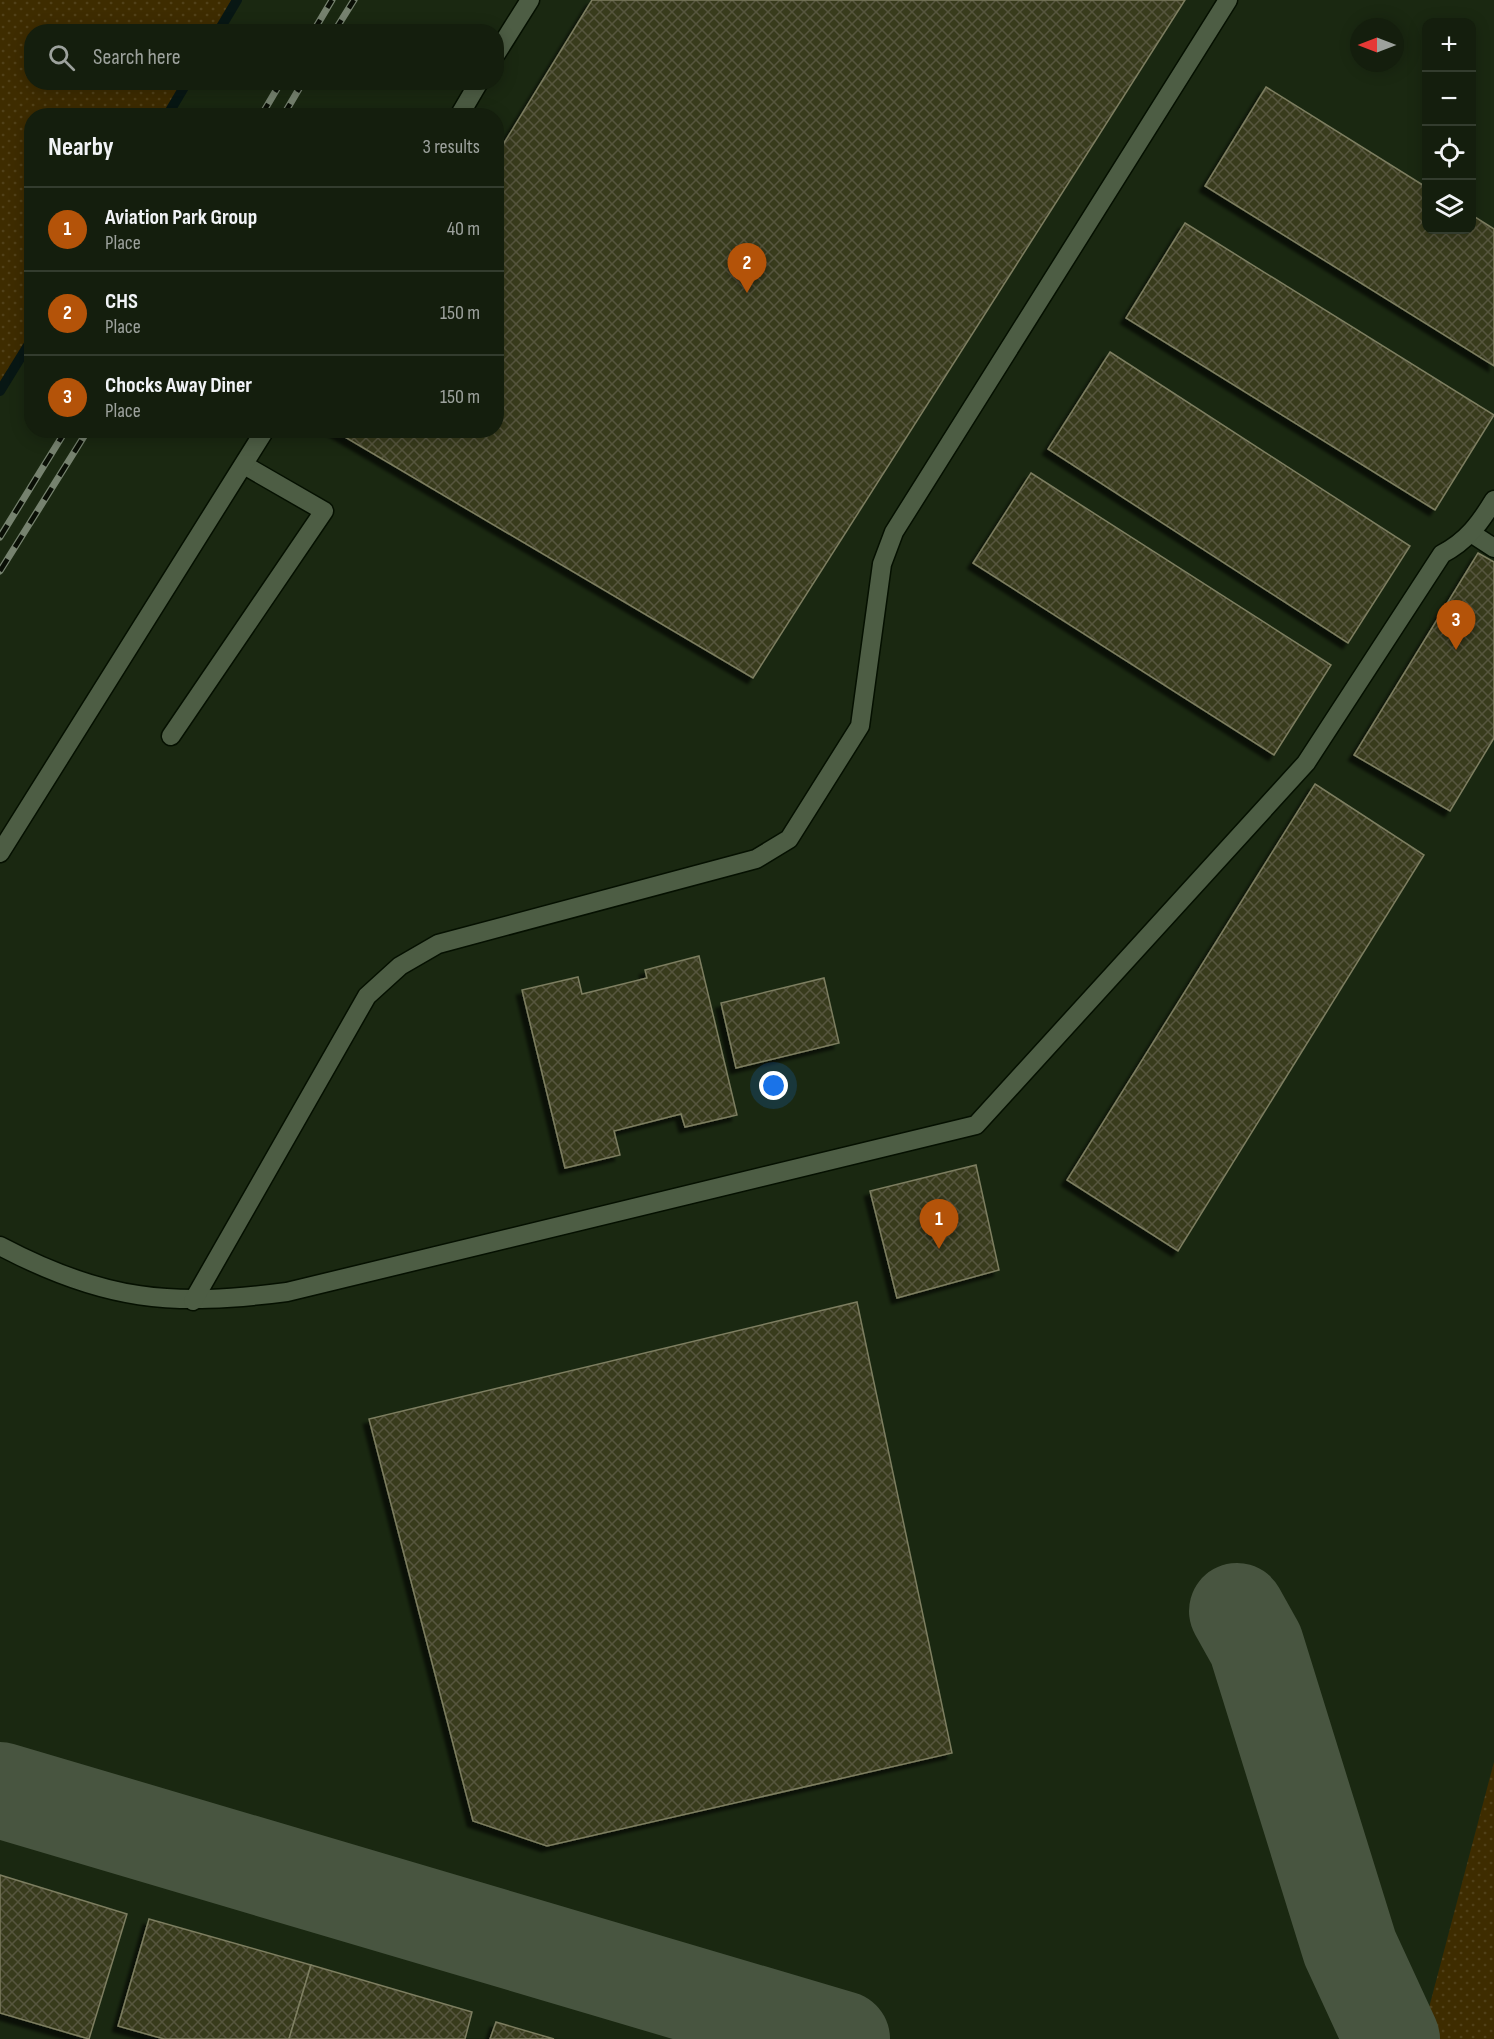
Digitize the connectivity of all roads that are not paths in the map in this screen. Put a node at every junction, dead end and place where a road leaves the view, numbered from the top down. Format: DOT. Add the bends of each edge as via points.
graph roads {
  1 [pos="530,0"];
  2 [pos="1228,0"];
  3 [pos="504,41"];
  4 [pos="474,90"];
  5 [pos="464,108"];
  6 [pos="260,438"];
  7 [pos="244,465"];
  8 [pos="1494,500"];
  9 [pos="1471,533"];
  10 [pos="1494,548"];
  11 [pos="171,736"];
  12 [pos="0,853"];
  13 [pos="0,1246"];
  14 [pos="193,1301"];
  1 -- 3 [label="lane"];
  2 -- 14 [label="lane" via="894,532 882,564 860,726 789,839 756,859 438,944 400,966 366,996"];
  4 -- 5 [label="lane"];
  6 -- 7 [label="lane"];
  7 -- 11 [label="lane" via="324,511"];
  7 -- 12 [label="lane"];
  8 -- 9 [label="lane"];
  9 -- 10 [label="lane"];
  9 -- 14 [label="lane" via="1442,554 1306,763 976,1125 287,1292"];
  13 -- 14 [label="lane" via="42,1268 128,1295"];
}
